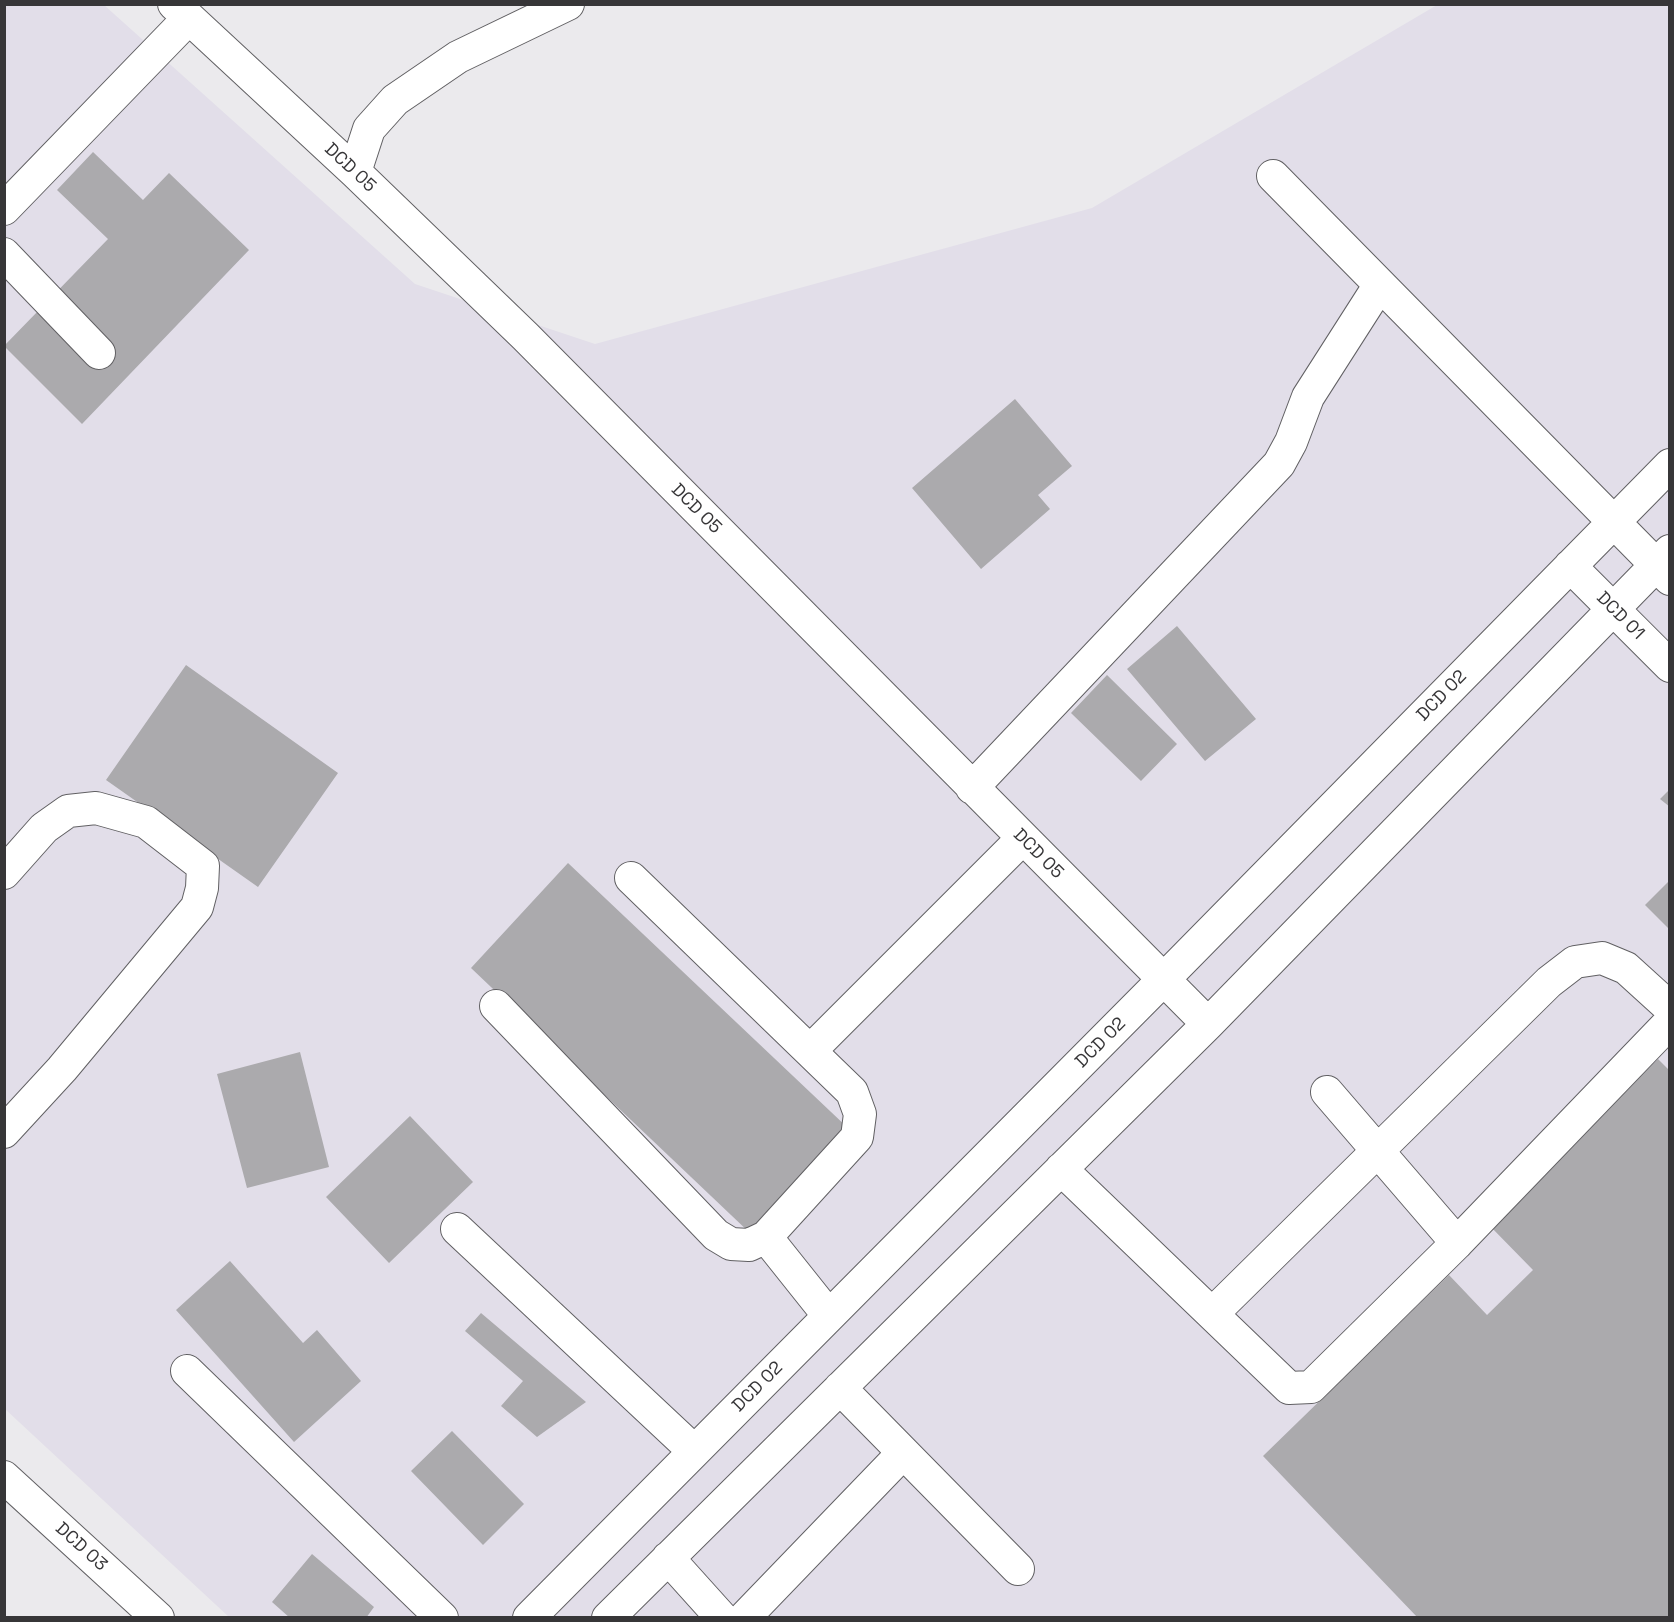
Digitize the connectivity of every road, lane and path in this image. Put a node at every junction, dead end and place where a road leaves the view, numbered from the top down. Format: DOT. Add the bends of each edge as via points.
graph roads {
  1 [pos="568,4"];
  2 [pos="182,11"];
  3 [pos="355,172"];
  4 [pos="1273,176"];
  5 [pos="4,209"];
  6 [pos="4,254"];
  7 [pos="1379,286"];
  8 [pos="99,353"];
  9 [pos="1670,465"];
  10 [pos="1612,524"];
  11 [pos="1665,565"];
  12 [pos="1570,566"];
  13 [pos="1612,609"];
  14 [pos="1670,666"];
  15 [pos="972,788"];
  16 [pos="1023,838"];
  17 [pos="4,873"];
  18 [pos="631,878"];
  19 [pos="1163,980"];
  20 [pos="496,1006"];
  21 [pos="1670,1008"];
  22 [pos="1670,1022"];
  23 [pos="1208,1024"];
  24 [pos="810,1051"];
  25 [pos="1327,1092"];
  26 [pos="4,1132"];
  27 [pos="1377,1151"];
  28 [pos="1062,1169"];
  29 [pos="458,1229"];
  30 [pos="766,1238"];
  31 [pos="1457,1243"];
  32 [pos="1212,1313"];
  33 [pos="829,1316"];
  34 [pos="187,1371"];
  35 [pos="840,1388"];
  36 [pos="694,1451"];
  37 [pos="903,1453"];
  38 [pos="4,1477"];
  39 [pos="668,1558"];
  40 [pos="1018,1569"];
  41 [pos="158,1617"];
  42 [pos="442,1617"];
  43 [pos="529,1617"];
  44 [pos="608,1617"];
  45 [pos="722,1617"];
  46 [pos="744,1617"];
  1 -- 3 [label="street" via="458,57 395,100 369,129"];
  2 -- 3 [label="street, DCD 05"];
  2 -- 5 [label="street"];
  3 -- 15 [label="street, DCD 05" via="525,336"];
  4 -- 7 [label="street"];
  6 -- 8 [label="street"];
  7 -- 10 [label="street"];
  7 -- 15 [label="street" via="1308,396 1280,464"];
  9 -- 10 [label="street, DCD 02"];
  10 -- 11 [label="street"];
  10 -- 12 [label="street, DCD 02"];
  11 -- 13 [label="street"];
  12 -- 13 [label="street, DCD 01"];
  12 -- 19 [label="street, DCD 02"];
  13 -- 14 [label="street, DCD 01"];
  13 -- 23 [label="street"];
  15 -- 16 [label="street, DCD 05"];
  16 -- 19 [label="street, DCD 05"];
  16 -- 24 [label="street"];
  17 -- 26 [label="street" via="44,828 68,811 96,808 146,822 203,866 197,906 62,1069"];
  18 -- 24 [label="street"];
  19 -- 23 [label="street, DCD 05"];
  19 -- 33 [label="street, DCD 02"];
  20 -- 30 [label="street" via="716,1235 731,1244 749,1245"];
  21 -- 27 [label="street" via="1626,968 1602,958 1575,962 1549,982"];
  22 -- 31 [label="street"];
  23 -- 28 [label="street"];
  24 -- 30 [label="street" via="852,1092 860,1114 856,1137"];
  25 -- 27 [label="street"];
  27 -- 31 [label="street"];
  27 -- 32 [label="street"];
  28 -- 32 [label="street"];
  28 -- 35 [label="street"];
  29 -- 36 [label="street"];
  30 -- 33 [label="street"];
  31 -- 32 [label="street" via="1311,1387 1289,1388"];
  33 -- 36 [label="street, DCD 02"];
  34 -- 42 [label="street"];
  35 -- 37 [label="street"];
  35 -- 39 [label="street"];
  36 -- 43 [label="street, DCD 02"];
  37 -- 40 [label="street"];
  37 -- 46 [label="street"];
  38 -- 41 [label="street, DCD 03"];
  39 -- 44 [label="street"];
  39 -- 45 [label="street"];
}
